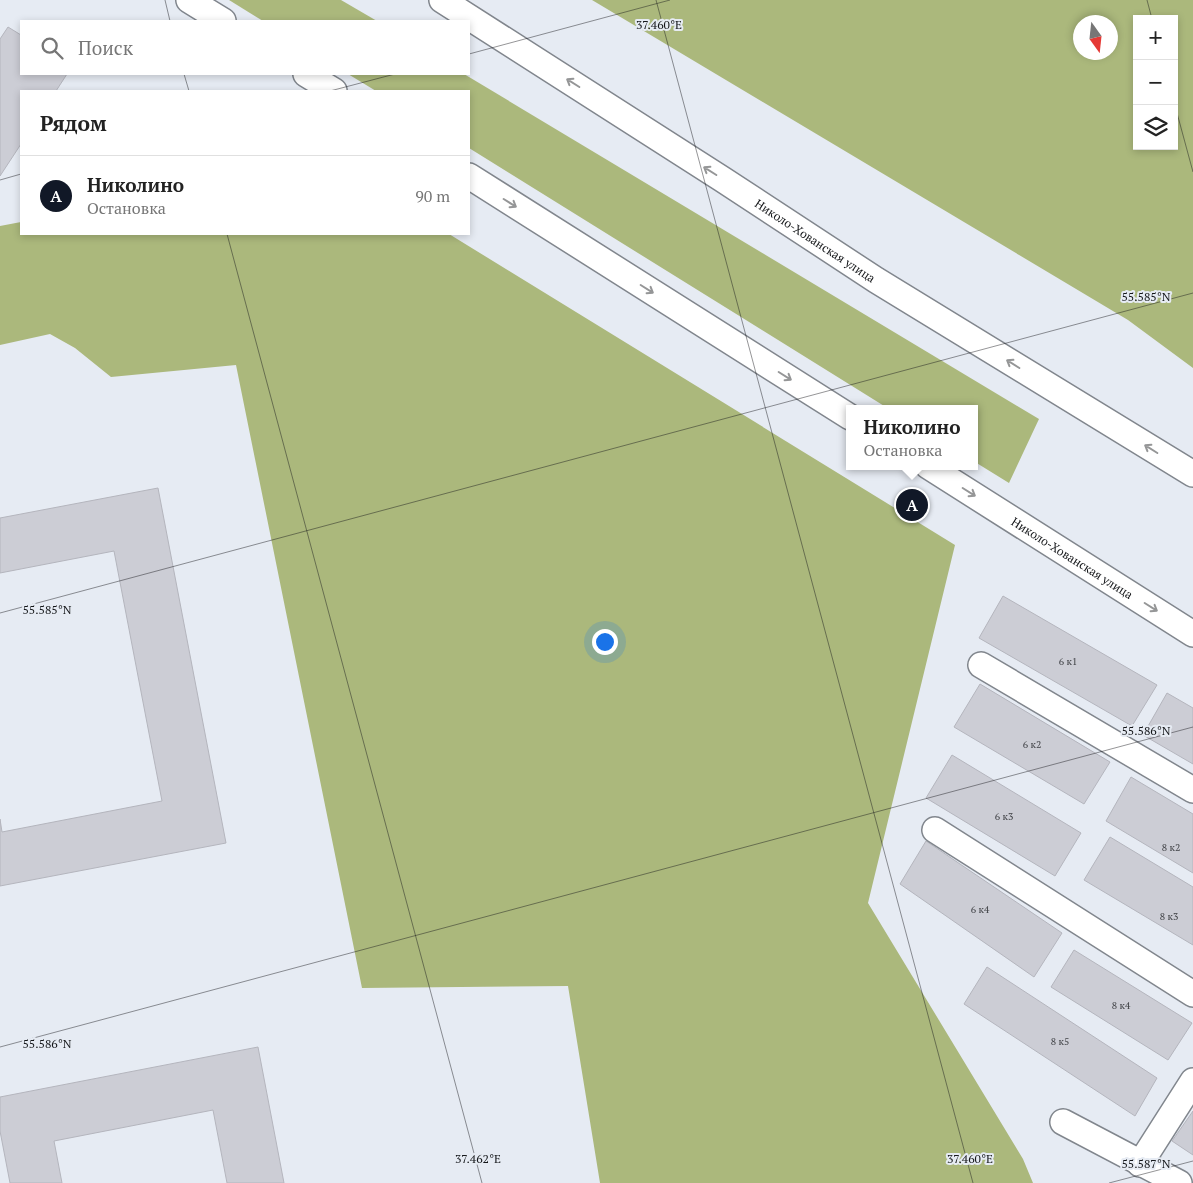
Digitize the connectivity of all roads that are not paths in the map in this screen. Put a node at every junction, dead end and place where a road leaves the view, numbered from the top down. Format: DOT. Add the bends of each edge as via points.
graph roads {
  1 [pos="190,0"];
  2 [pos="442,0"];
  3 [pos="221,20"];
  4 [pos="308,75"];
  5 [pos="332,90"];
  6 [pos="470,177"];
  7 [pos="846,414"];
  8 [pos="934,470"];
  9 [pos="1193,474"];
  10 [pos="1193,634"];
  11 [pos="981,665"];
  12 [pos="1193,790"];
  13 [pos="935,830"];
  14 [pos="1193,994"];
  15 [pos="1193,1081"];
  16 [pos="1063,1122"];
  17 [pos="1140,1164"];
  18 [pos="1180,1183"];
  1 -- 3 [label="street"];
  9 -- 2 [label="street, Николо-Хованская улица, one-way" via="876,280"];
  4 -- 5 [label="street"];
  6 -- 7 [label="street, one-way"];
  8 -- 10 [label="street, Николо-Хованская улица, one-way"];
  11 -- 12 [label="street"];
  13 -- 14 [label="street"];
  15 -- 17 [label="street"];
  16 -- 17 [label="street"];
  17 -- 18 [label="street"];
}
